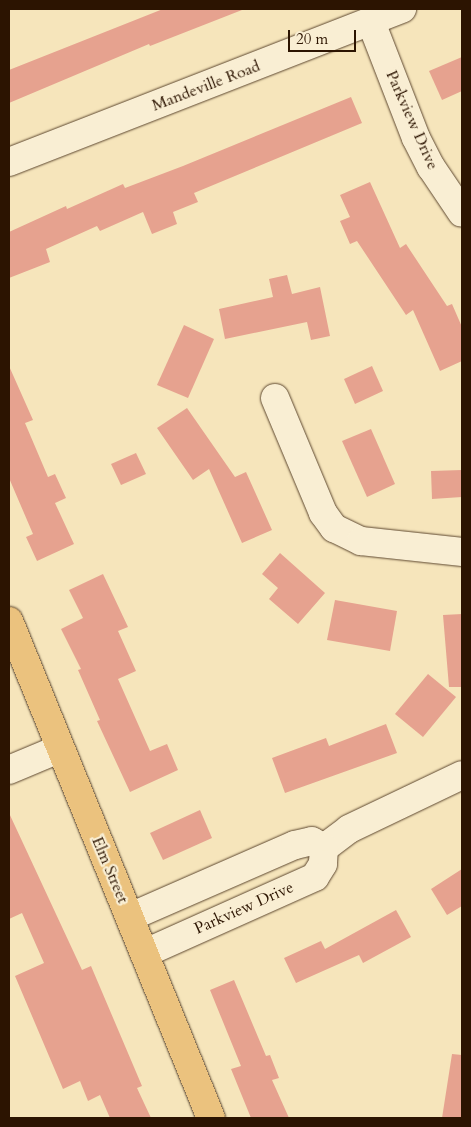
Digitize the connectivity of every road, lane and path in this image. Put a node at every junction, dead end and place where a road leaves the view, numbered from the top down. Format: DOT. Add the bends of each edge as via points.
graph roads {
  1 [pos="402,9"];
  2 [pos="371,22"];
  3 [pos="9,162"];
  4 [pos="462,213"];
  5 [pos="275,398"];
  6 [pos="462,552"];
  7 [pos="9,622"];
  8 [pos="59,748"];
  9 [pos="9,770"];
  10 [pos="462,775"];
  11 [pos="324,848"];
  12 [pos="130,917"];
  13 [pos="145,953"];
  14 [pos="211,1118"];
  1 -- 2 [label="street, Mandeville Road"];
  2 -- 3 [label="street, Mandeville Road"];
  2 -- 4 [label="street, Parkview Drive" via="416,138"];
  5 -- 6 [label="street" via="323,513 334,528 361,541"];
  7 -- 8 [label="main road, Elm Street"];
  8 -- 9 [label="street"];
  8 -- 12 [label="main road, Elm Street"];
  10 -- 11 [label="street" via="349,829"];
  11 -- 12 [label="street" via="312,841 296,845"];
  11 -- 13 [label="street, Parkview Drive" via="324,864 314,877"];
  12 -- 13 [label="main road, Elm Street"];
  13 -- 14 [label="main road, Elm Street"];
}
